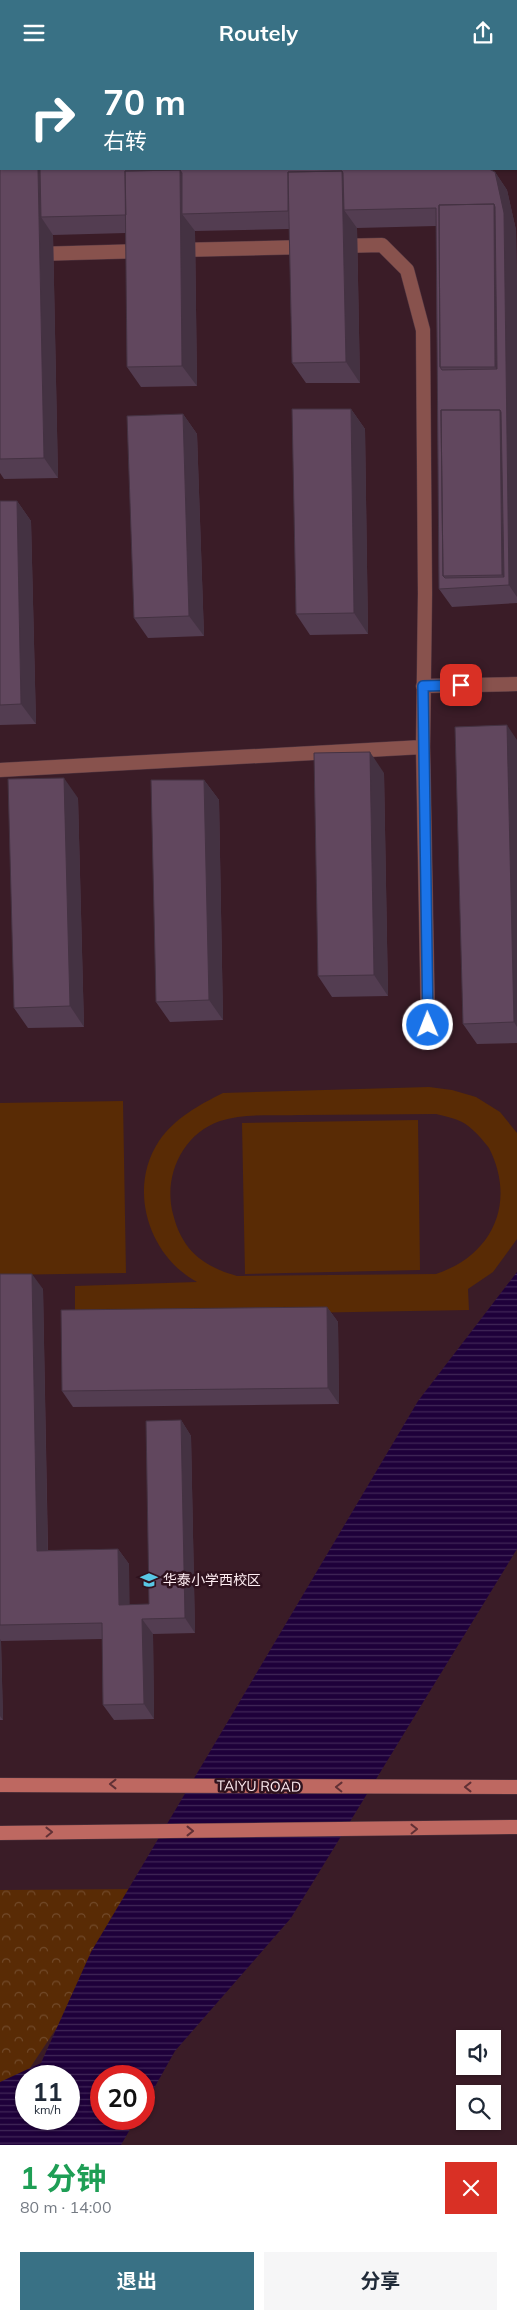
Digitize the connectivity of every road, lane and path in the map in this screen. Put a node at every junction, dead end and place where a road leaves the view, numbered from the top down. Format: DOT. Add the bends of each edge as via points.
graph roads {
  1 [pos="0,255"];
  2 [pos="517,683"];
  3 [pos="423,686"];
  4 [pos="423,747"];
  5 [pos="0,769"];
  6 [pos="428,1025"];
  7 [pos="0,1785"];
  8 [pos="517,1787"];
  9 [pos="517,1827"];
  10 [pos="0,1833"];
  1 -- 3 [label="lane" via="382,245 407,270 423,330"];
  2 -- 3 [label="lane"];
  3 -- 4 [label="lane"];
  4 -- 5 [label="lane"];
  4 -- 6 [label="lane"];
  8 -- 7 [label="main road, TAIYU ROAD, one-way"];
  10 -- 9 [label="main road, one-way"];
}
